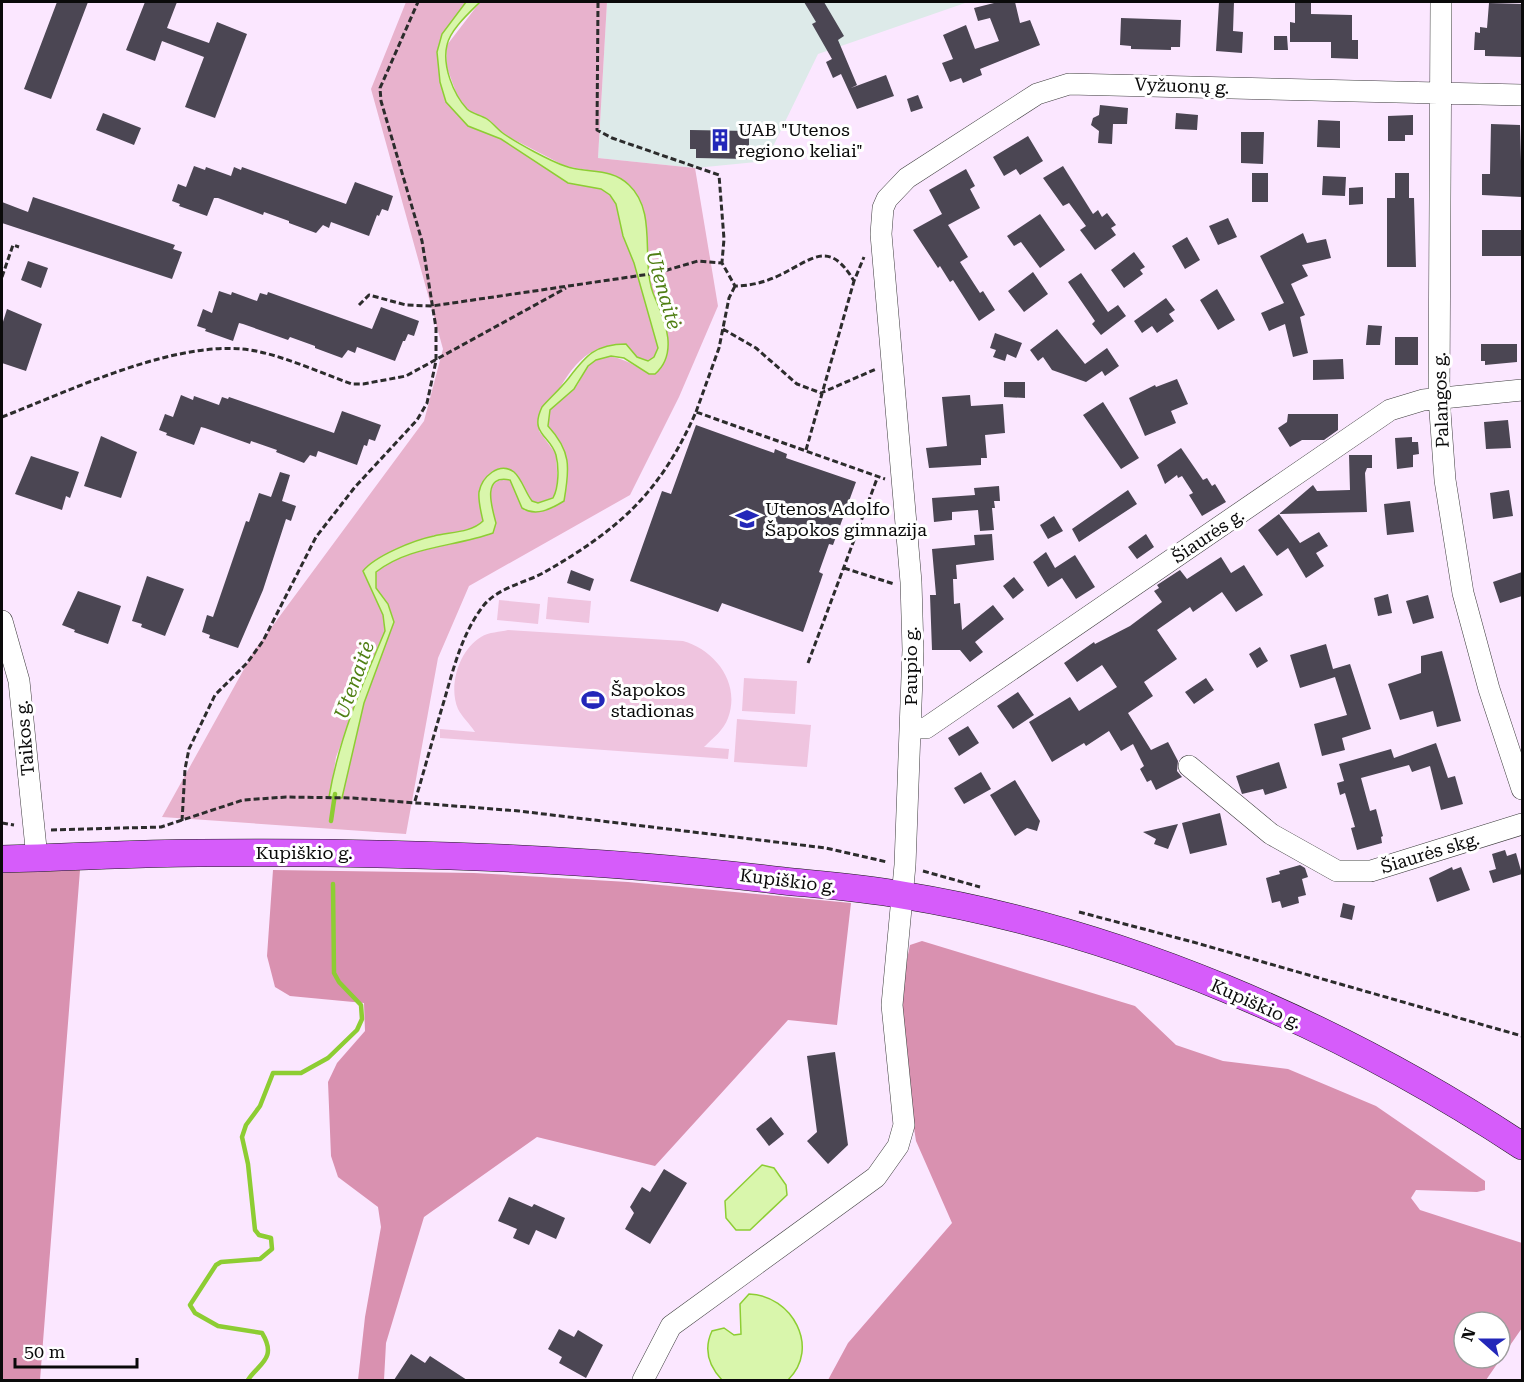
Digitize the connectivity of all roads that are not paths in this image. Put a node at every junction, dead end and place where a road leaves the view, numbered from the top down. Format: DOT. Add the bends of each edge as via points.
graph roads {
  1 [pos="1441,2"];
  2 [pos="1440,94"];
  3 [pos="1522,95"];
  4 [pos="883,208"];
  5 [pos="1522,390"];
  6 [pos="1439,398"];
  7 [pos="2,621"];
  8 [pos="911,728"];
  9 [pos="1189,766"];
  10 [pos="1522,789"];
  11 [pos="1522,824"];
  12 [pos="37,858"];
  13 [pos="2,859"];
  14 [pos="903,895"];
  15 [pos="1521,1141"];
  16 [pos="643,1380"];
  1 -- 2 [label="street, Palangos g."];
  2 -- 3 [label="street, Vyžuonų g."];
  2 -- 4 [label="street, Vyžuonų g." via="1069,84 1037,94 907,178 895,188"];
  2 -- 6 [label="street, Palangos g."];
  4 -- 8 [label="street, Paupio g." via="881,234 911,582"];
  5 -- 6 [label="street, Šiaurės g."];
  6 -- 8 [label="street, Šiaurės g." via="1390,410 926,728"];
  6 -- 10 [label="street, Palangos g." via="1445,480 1463,594"];
  7 -- 12 [label="street, Taikos g." via="19,681"];
  8 -- 14 [label="street, Paupio g."];
  9 -- 11 [label="street, Šiaurės skg." via="1271,834 1337,871 1371,871"];
  12 -- 13 [label="main road, Kupiškio g."];
  12 -- 14 [label="main road, Kupiškio g." via="198,853 481,855 705,871"];
  14 -- 15 [label="main road, Kupiškio g." via="1058,931 1198,978 1395,1071"];
  14 -- 16 [label="street, Paupio g." via="891,1005 904,1125 898,1146 876,1177 671,1326"];
}
